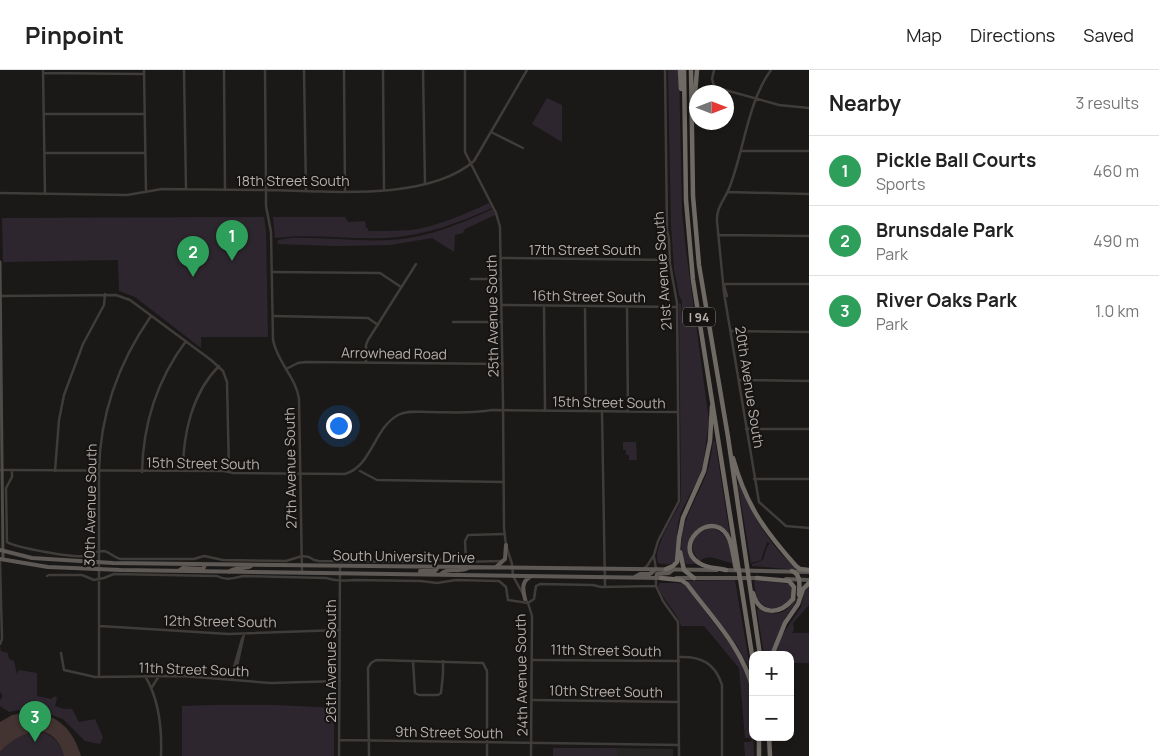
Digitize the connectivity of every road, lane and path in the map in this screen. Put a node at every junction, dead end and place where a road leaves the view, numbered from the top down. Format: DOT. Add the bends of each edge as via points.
graph roads {
  1 [pos="184,70"];
  2 [pos="224,70"];
  3 [pos="265,70"];
  4 [pos="304,70"];
  5 [pos="344,70"];
  6 [pos="383,70"];
  7 [pos="423,70"];
  8 [pos="465,70"];
  9 [pos="527,70"];
  10 [pos="665,70"];
  11 [pos="682,70"];
  12 [pos="691,70"];
  13 [pos="697,70"];
  14 [pos="714,70"];
  15 [pos="770,70"];
  16 [pos="43,72"];
  17 [pos="144,72"];
  18 [pos="756,99"];
  19 [pos="809,108"];
  20 [pos="44,114"];
  21 [pos="144,114"];
  22 [pos="491,132"];
  23 [pos="692,136"];
  24 [pos="523,148"];
  25 [pos="741,151"];
  26 [pos="809,151"];
  27 [pos="45,153"];
  28 [pos="145,153"];
  29 [pos="471,164"];
  30 [pos="425,184"];
  31 [pos="186,189"];
  32 [pos="225,190"];
  33 [pos="266,190"];
  34 [pos="306,190"];
  35 [pos="384,190"];
  36 [pos="146,191"];
  37 [pos="345,191"];
  38 [pos="728,192"];
  39 [pos="0,194"];
  40 [pos="45,194"];
  41 [pos="809,194"];
  42 [pos="718,235"];
  43 [pos="809,236"];
  44 [pos="501,258"];
  45 [pos="670,260"];
  46 [pos="0,262"];
  47 [pos="416,264"];
  48 [pos="272,272"];
  49 [pos="471,279"];
  50 [pos="501,279"];
  51 [pos="724,284"];
  52 [pos="809,284"];
  53 [pos="402,287"];
  54 [pos="105,294"];
  55 [pos="0,296"];
  56 [pos="502,305"];
  57 [pos="544,306"];
  58 [pos="585,306"];
  59 [pos="627,307"];
  60 [pos="677,307"];
  61 [pos="151,316"];
  62 [pos="273,316"];
  63 [pos="453,322"];
  64 [pos="502,322"];
  65 [pos="378,325"];
  66 [pos="732,331"];
  67 [pos="809,332"];
  68 [pos="186,341"];
  69 [pos="366,362"];
  70 [pos="503,364"];
  71 [pos="219,366"];
  72 [pos="286,369"];
  73 [pos="739,380"];
  74 [pos="809,381"];
  75 [pos="712,397"];
  76 [pos="503,410"];
  77 [pos="545,411"];
  78 [pos="586,411"];
  79 [pos="602,412"];
  80 [pos="628,412"];
  81 [pos="677,412"];
  82 [pos="746,429"];
  83 [pos="809,429"];
  84 [pos="728,437"];
  85 [pos="1,470"];
  86 [pos="12,470"];
  87 [pos="55,471"];
  88 [pos="99,471"];
  89 [pos="360,471"];
  90 [pos="142,472"];
  91 [pos="182,472"];
  92 [pos="229,472"];
  93 [pos="300,474"];
  94 [pos="754,479"];
  95 [pos="809,479"];
  96 [pos="504,482"];
  97 [pos="809,528"];
  98 [pos="504,534"];
  99 [pos="678,538"];
  100 [pos="506,545"];
  101 [pos="1,551"];
  102 [pos="99,552"];
  103 [pos="654,555"];
  104 [pos="206,556"];
  105 [pos="302,556"];
  106 [pos="1,561"];
  107 [pos="466,561"];
  108 [pos="503,561"];
  109 [pos="736,561"];
  110 [pos="99,562"];
  111 [pos="206,565"];
  112 [pos="253,565"];
  113 [pos="302,566"];
  114 [pos="340,566"];
  115 [pos="438,567"];
  116 [pos="470,568"];
  117 [pos="496,568"];
  118 [pos="513,568"];
  119 [pos="605,568"];
  120 [pos="643,568"];
  121 [pos="98,569"];
  122 [pos="656,569"];
  123 [pos="666,569"];
  124 [pos="674,569"];
  125 [pos="684,570"];
  126 [pos="726,570"];
  127 [pos="178,571"];
  128 [pos="792,571"];
  129 [pos="809,571"];
  130 [pos="229,572"];
  131 [pos="302,573"];
  132 [pos="340,573"];
  133 [pos="413,574"];
  134 [pos="441,574"];
  135 [pos="47,576"];
  136 [pos="513,576"];
  137 [pos="534,576"];
  138 [pos="605,576"];
  139 [pos="635,577"];
  140 [pos="659,578"];
  141 [pos="694,578"];
  142 [pos="757,578"];
  143 [pos="98,579"];
  144 [pos="229,579"];
  145 [pos="799,580"];
  146 [pos="340,581"];
  147 [pos="809,581"];
  148 [pos="441,582"];
  149 [pos="750,583"];
  150 [pos="656,586"];
  151 [pos="605,587"];
  152 [pos="1,597"];
  153 [pos="800,599"];
  154 [pos="526,601"];
  155 [pos="99,626"];
  156 [pos="340,630"];
  157 [pos="244,634"];
  158 [pos="0,644"];
  159 [pos="751,651"];
  160 [pos="759,651"];
  161 [pos="773,651"];
  162 [pos="61,653"];
  163 [pos="679,657"];
  164 [pos="532,660"];
  165 [pos="413,661"];
  166 [pos="443,661"];
  167 [pos="679,661"];
  168 [pos="145,676"];
  169 [pos="159,676"];
  170 [pos="99,677"];
  171 [pos="749,677"];
  172 [pos="233,678"];
  173 [pos="340,681"];
  174 [pos="152,687"];
  175 [pos="532,700"];
  176 [pos="679,702"];
  177 [pos="340,740"];
  178 [pos="369,741"];
  179 [pos="759,741"];
  180 [pos="769,741"];
  181 [pos="488,742"];
  182 [pos="532,743"];
  183 [pos="679,745"];
  184 [pos="161,756"];
  185 [pos="340,756"];
  186 [pos="369,756"];
  187 [pos="487,756"];
  188 [pos="531,756"];
  189 [pos="679,756"];
  190 [pos="722,756"];
  191 [pos="759,756"];
  192 [pos="770,756"];
  1 -- 31 [label="street"];
  2 -- 32 [label="street"];
  3 -- 33 [label="street, 27th Avenue South"];
  4 -- 34 [label="street"];
  5 -- 37 [label="street"];
  6 -- 35 [label="street"];
  7 -- 30 [label="street"];
  8 -- 29 [label="street, 25th Avenue South" via="465,152"];
  9 -- 22 [label="street, 18th Street South"];
  10 -- 45 [label="street, 21st Avenue South"];
  11 -- 75 [label="highway, I 94" via="688,236"];
  12 -- 23 [label="highway, I 94"];
  13 -- 23 [label="highway"];
  14 -- 18 [label="street" via="714,86"];
  15 -- 18 [label="street, 20th Avenue South"];
  16 -- 17 [label="street"];
  16 -- 20 [label="street"];
  17 -- 21 [label="street"];
  18 -- 19 [label="street"];
  18 -- 25 [label="street, 20th Avenue South"];
  20 -- 21 [label="street"];
  20 -- 27 [label="street"];
  21 -- 28 [label="street"];
  22 -- 24 [label="street"];
  22 -- 29 [label="street, 18th Street South"];
  23 -- 84 [label="highway, I 94" via="699,265"];
  25 -- 26 [label="street"];
  25 -- 38 [label="street, 20th Avenue South"];
  27 -- 28 [label="street"];
  27 -- 40 [label="street"];
  28 -- 36 [label="street"];
  29 -- 30 [label="street, 18th Street South" via="452,175"];
  29 -- 44 [label="street, 25th Avenue South" via="498,219"];
  30 -- 35 [label="street, 18th Street South"];
  31 -- 32 [label="street, 18th Street South"];
  31 -- 36 [label="street, 18th Street South"];
  32 -- 33 [label="street, 18th Street South"];
  33 -- 34 [label="street, 18th Street South"];
  33 -- 48 [label="street, 27th Avenue South"];
  34 -- 37 [label="street, 18th Street South"];
  35 -- 37 [label="street, 18th Street South"];
  36 -- 40 [label="street, 18th Street South" via="127,195"];
  38 -- 41 [label="street"];
  38 -- 42 [label="street, 20th Avenue South" via="716,214"];
  39 -- 40 [label="street, 18th Street South"];
  42 -- 43 [label="street"];
  42 -- 51 [label="street, 20th Avenue South"];
  44 -- 45 [label="street, 17th Street South"];
  44 -- 50 [label="street, 25th Avenue South"];
  45 -- 60 [label="street, 21st Avenue South"];
  46 -- 55 [label="main road"];
  47 -- 53 [label="street"];
  48 -- 53 [label="street" via="380,273"];
  48 -- 62 [label="street, 27th Avenue South"];
  49 -- 50 [label="street"];
  50 -- 56 [label="street, 25th Avenue South"];
  51 -- 52 [label="street"];
  51 -- 66 [label="street, 20th Avenue South"];
  53 -- 65 [label="street"];
  54 -- 55 [label="street"];
  54 -- 61 [label="street" via="123,297"];
  54 -- 87 [label="street" via="104,305 83,344 64,395"];
  55 -- 85 [label="main road"];
  56 -- 57 [label="street, 16th Street South"];
  56 -- 64 [label="street, 25th Avenue South"];
  57 -- 58 [label="street, 16th Street South"];
  57 -- 77 [label="street"];
  58 -- 59 [label="street, 16th Street South"];
  58 -- 78 [label="street"];
  59 -- 60 [label="street, 16th Street South"];
  59 -- 80 [label="street"];
  60 -- 81 [label="street, 21st Avenue South"];
  61 -- 68 [label="street"];
  61 -- 88 [label="street, 30th Avenue South" via="117,376 101,441"];
  62 -- 65 [label="street" via="368,318"];
  62 -- 72 [label="street, 27th Avenue South" via="274,347"];
  63 -- 64 [label="street"];
  64 -- 70 [label="street, 25th Avenue South"];
  65 -- 69 [label="street" via="366,345"];
  66 -- 67 [label="street"];
  66 -- 73 [label="street, 20th Avenue South"];
  68 -- 71 [label="street"];
  68 -- 90 [label="street" via="170,365 151,407"];
  69 -- 70 [label="street, Arrowhead Road"];
  69 -- 72 [label="street, Arrowhead Road" via="306,362"];
  70 -- 76 [label="street, 25th Avenue South"];
  71 -- 91 [label="street" via="201,391 191,414"];
  71 -- 92 [label="street" via="227,382"];
  72 -- 93 [label="street, 27th Avenue South" via="298,396"];
  73 -- 74 [label="street"];
  73 -- 82 [label="street, 20th Avenue South"];
  75 -- 99 [label="highway" via="707,461"];
  75 -- 109 [label="highway, I 94"];
  76 -- 77 [label="street, 15th Street South"];
  76 -- 93 [label="street, 15th Street South" via="401,413 387,423 365,459 352,472"];
  76 -- 96 [label="street, 25th Avenue South"];
  77 -- 78 [label="street, 15th Street South"];
  78 -- 79 [label="street, 15th Street South"];
  79 -- 80 [label="street, 15th Street South"];
  79 -- 119 [label="street"];
  80 -- 81 [label="street, 15th Street South"];
  81 -- 103 [label="street, 21st Avenue South" via="679,501"];
  82 -- 83 [label="street"];
  82 -- 94 [label="street, 20th Avenue South"];
  84 -- 129 [label="highway" via="744,492 755,514 796,566"];
  84 -- 149 [label="highway, I 94"];
  85 -- 86 [label="street, 15th Street South"];
  85 -- 101 [label="main road"];
  86 -- 87 [label="street, 15th Street South"];
  86 -- 102 [label="street" via="6,488 8,544 80,556"];
  87 -- 88 [label="street, 15th Street South"];
  88 -- 90 [label="street, 15th Street South"];
  88 -- 102 [label="street, 30th Avenue South"];
  89 -- 96 [label="street" via="377,480"];
  90 -- 91 [label="street, 15th Street South"];
  91 -- 92 [label="street, 15th Street South"];
  92 -- 93 [label="street, 15th Street South"];
  93 -- 105 [label="street, 27th Avenue South"];
  94 -- 95 [label="street"];
  94 -- 97 [label="street, 20th Avenue South" via="761,505 786,526"];
  96 -- 98 [label="street, 25th Avenue South"];
  98 -- 100 [label="street, 25th Avenue South"];
  98 -- 107 [label="street" via="468,535"];
  99 -- 123 [label="highway" via="677,562"];
  99 -- 125 [label="highway"];
  100 -- 108 [label="main road"];
  100 -- 118 [label="street, 25th Avenue South"];
  101 -- 106 [label="main road"];
  101 -- 110 [label="main road, South University Drive" via="32,558"];
  102 -- 104 [label="street" via="121,559 194,560"];
  102 -- 110 [label="street, 30th Avenue South"];
  103 -- 120 [label="street, 21st Avenue South"];
  103 -- 122 [label="street, 21st Avenue South"];
  104 -- 105 [label="street" via="223,560 283,561"];
  104 -- 111 [label="street"];
  105 -- 107 [label="street" via="319,561"];
  105 -- 113 [label="street, 27th Avenue South"];
  106 -- 121 [label="main road, South University Drive"];
  106 -- 152 [label="street"];
  107 -- 108 [label="street"];
  108 -- 117 [label="main road"];
  109 -- 126 [label="highway" via="730,541 721,528 710,526 699,530 690,546 695,559 708,567"];
  109 -- 159 [label="highway"];
  110 -- 111 [label="main road, South University Drive"];
  110 -- 121 [label="street, 30th Avenue South"];
  111 -- 112 [label="main road, South University Drive"];
  111 -- 127 [label="main road" via="203,569 183,568"];
  112 -- 113 [label="main road, South University Drive"];
  112 -- 130 [label="main road"];
  113 -- 114 [label="main road, South University Drive"];
  113 -- 131 [label="street, 27th Avenue South"];
  114 -- 115 [label="main road, South University Drive"];
  114 -- 132 [label="street, 26th Avenue South"];
  115 -- 116 [label="main road, South University Drive"];
  115 -- 133 [label="main road" via="435,571"];
  116 -- 117 [label="main road, South University Drive"];
  116 -- 134 [label="main road" via="447,570"];
  117 -- 118 [label="main road, South University Drive"];
  118 -- 119 [label="main road, South University Drive"];
  118 -- 136 [label="street, 24th Avenue South"];
  119 -- 120 [label="main road, South University Drive"];
  119 -- 138 [label="street"];
  120 -- 122 [label="main road, South University Drive"];
  121 -- 127 [label="main road, South University Drive"];
  121 -- 143 [label="street, 30th Avenue South"];
  122 -- 123 [label="main road, South University Drive"];
  122 -- 139 [label="main road" via="650,574"];
  123 -- 124 [label="main road, South University Drive"];
  124 -- 125 [label="main road, South University Drive"];
  124 -- 140 [label="main road" via="657,574"];
  125 -- 126 [label="main road, South University Drive"];
  125 -- 141 [label="highway"];
  126 -- 128 [label="main road, South University Drive"];
  127 -- 130 [label="main road, South University Drive"];
  128 -- 129 [label="main road, South University Drive"];
  128 -- 145 [label="highway" via="798,574"];
  130 -- 131 [label="main road, South University Drive"];
  130 -- 144 [label="street"];
  131 -- 132 [label="main road, South University Drive"];
  132 -- 133 [label="main road, South University Drive"];
  132 -- 146 [label="street, 26th Avenue South"];
  133 -- 134 [label="main road, South University Drive"];
  134 -- 136 [label="main road, South University Drive"];
  134 -- 148 [label="street"];
  135 -- 143 [label="street" via="82,575"];
  136 -- 137 [label="main road, South University Drive"];
  136 -- 154 [label="street, 24th Avenue South"];
  137 -- 138 [label="main road, South University Drive"];
  137 -- 154 [label="main road" via="524,582"];
  138 -- 139 [label="main road, South University Drive"];
  138 -- 151 [label="street"];
  139 -- 140 [label="main road, South University Drive"];
  140 -- 141 [label="main road, South University Drive"];
  140 -- 150 [label="street"];
  140 -- 171 [label="highway" via="681,580 686,584 739,654"];
  141 -- 142 [label="main road, South University Drive"];
  142 -- 145 [label="main road, South University Drive"];
  142 -- 149 [label="highway" via="789,581 794,587 794,599 783,609 766,609 754,598"];
  143 -- 144 [label="street" via="114,574"];
  143 -- 155 [label="street, 30th Avenue South"];
  144 -- 146 [label="street" via="244,576"];
  145 -- 147 [label="main road, South University Drive"];
  145 -- 153 [label="highway"];
  146 -- 148 [label="street"];
  146 -- 156 [label="street, 26th Avenue South"];
  147 -- 153 [label="highway"];
  148 -- 154 [label="street" via="499,581 506,588 508,600"];
  149 -- 160 [label="highway"];
  150 -- 151 [label="street"];
  150 -- 163 [label="street" via="678,622"];
  151 -- 154 [label="street" via="540,584 536,586 534,599"];
  152 -- 158 [label="street"];
  153 -- 161 [label="highway"];
  154 -- 164 [label="street, 24th Avenue South" via="532,616"];
  155 -- 157 [label="street, 12th Street South"];
  155 -- 170 [label="street, 30th Avenue South"];
  156 -- 157 [label="street, 12th Street South"];
  156 -- 173 [label="street, 26th Avenue South"];
  157 -- 172 [label="street"];
  162 -- 170 [label="street, 11th Street South" via="64,670"];
  163 -- 167 [label="street"];
  163 -- 190 [label="street" via="703,660 712,666 720,680"];
  164 -- 167 [label="street, 11th Street South"];
  164 -- 175 [label="street, 24th Avenue South"];
  165 -- 166 [label="street"];
  165 -- 166 [label="street" via="415,693 438,696 442,688"];
  165 -- 178 [label="street" via="376,660 369,666"];
  166 -- 181 [label="street" via="480,662 485,665"];
  167 -- 176 [label="street"];
  168 -- 169 [label="street, 11th Street South"];
  168 -- 170 [label="street, 11th Street South"];
  168 -- 174 [label="street"];
  169 -- 172 [label="street, 11th Street South"];
  169 -- 174 [label="street"];
  172 -- 173 [label="street, 11th Street South" via="271,683"];
  173 -- 177 [label="street, 26th Avenue South"];
  174 -- 184 [label="street" via="161,728"];
  175 -- 176 [label="street, 10th Street South"];
  175 -- 182 [label="street, 24th Avenue South"];
  176 -- 183 [label="street"];
  177 -- 178 [label="street, 9th Street South"];
  177 -- 185 [label="street, 26th Avenue South"];
  178 -- 181 [label="street, 9th Street South"];
  178 -- 186 [label="street"];
  179 -- 191 [label="highway"];
  180 -- 192 [label="highway"];
  181 -- 182 [label="street, 9th Street South"];
  181 -- 187 [label="street"];
  182 -- 183 [label="street, 9th Street South"];
  182 -- 188 [label="street, 24th Avenue South"];
  183 -- 189 [label="street"];
}
